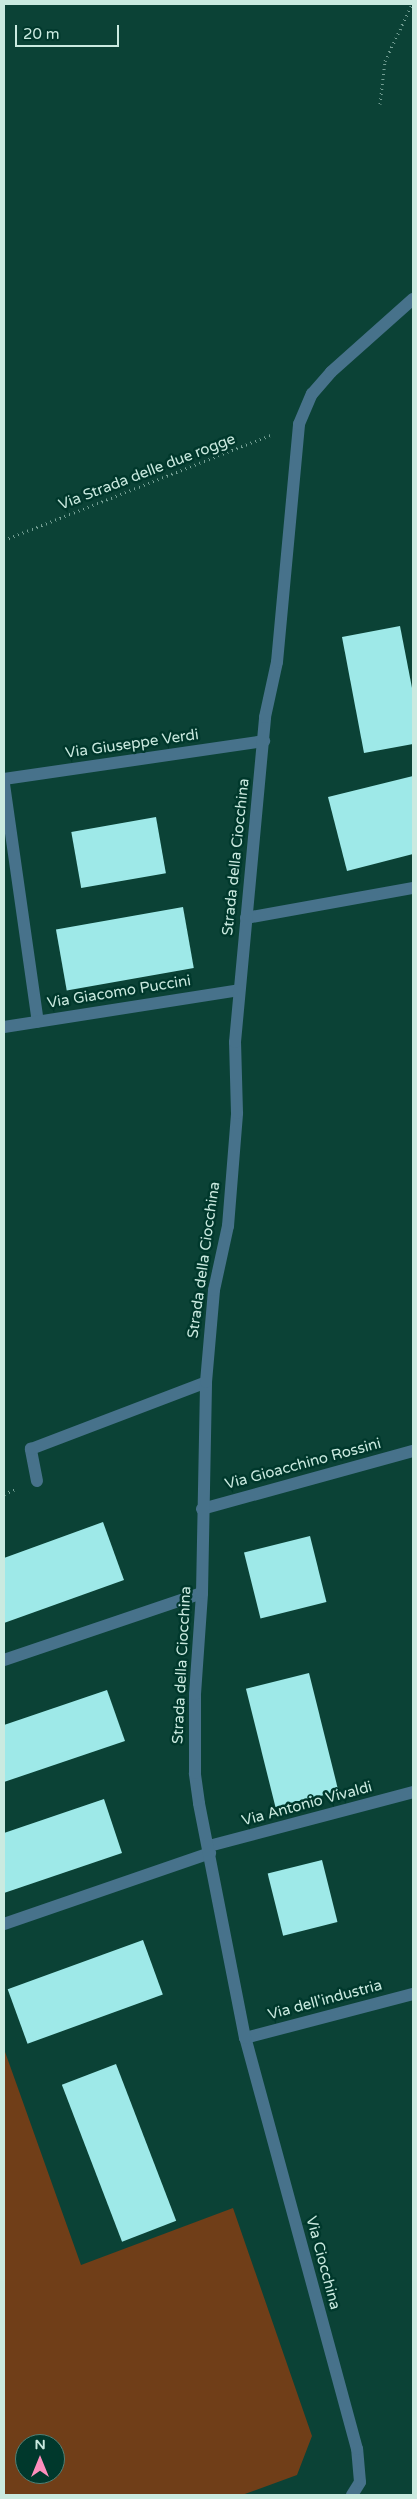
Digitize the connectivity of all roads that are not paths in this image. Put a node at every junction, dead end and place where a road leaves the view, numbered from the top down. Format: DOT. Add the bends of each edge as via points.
graph roads {
  1 [pos="413,299"];
  2 [pos="264,741"];
  3 [pos="4,779"];
  4 [pos="4,784"];
  5 [pos="413,888"];
  6 [pos="246,918"];
  7 [pos="239,990"];
  8 [pos="38,1022"];
  9 [pos="4,1027"];
  10 [pos="206,1382"];
  11 [pos="413,1451"];
  12 [pos="38,1481"];
  13 [pos="202,1509"];
  14 [pos="202,1593"];
  15 [pos="4,1660"];
  16 [pos="413,1792"];
  17 [pos="209,1850"];
  18 [pos="4,1924"];
  19 [pos="413,1994"];
  20 [pos="245,2038"];
  21 [pos="360,2482"];
  22 [pos="352,2495"];
  23 [pos="366,2495"];
  1 -- 2 [label="street, Strada della Ciocchina" via="331,372 312,394 299,424 278,662 266,704"];
  2 -- 3 [label="street, Via Giuseppe Verdi"];
  2 -- 6 [label="street, Strada della Ciocchina"];
  4 -- 8 [label="street"];
  5 -- 6 [label="street"];
  6 -- 7 [label="street, Strada della Ciocchina"];
  7 -- 8 [label="street, Via Giacomo Puccini"];
  7 -- 10 [label="street, Strada della Ciocchina" via="234,1051 237,1113 228,1226 214,1290"];
  8 -- 9 [label="street, Via Giacomo Puccini"];
  10 -- 12 [label="street" via="31,1449"];
  10 -- 13 [label="street, Strada della Ciocchina"];
  11 -- 13 [label="street, Via Gioacchino Rossini"];
  13 -- 14 [label="street, Strada della Ciocchina"];
  14 -- 15 [label="street"];
  14 -- 17 [label="street, Strada della Ciocchina" via="194,1747 199,1803"];
  16 -- 17 [label="street, Via Antonio Vivaldi"];
  17 -- 18 [label="street, Via Antonio Vivaldi"];
  17 -- 20 [label="street, Strada della Ciocchina"];
  19 -- 20 [label="street, Via dell'industria"];
  20 -- 21 [label="street, Via Ciocchina" via="357,2449"];
  21 -- 22 [label="street"];
  21 -- 23 [label="street, Via Ciocchina"];
}
